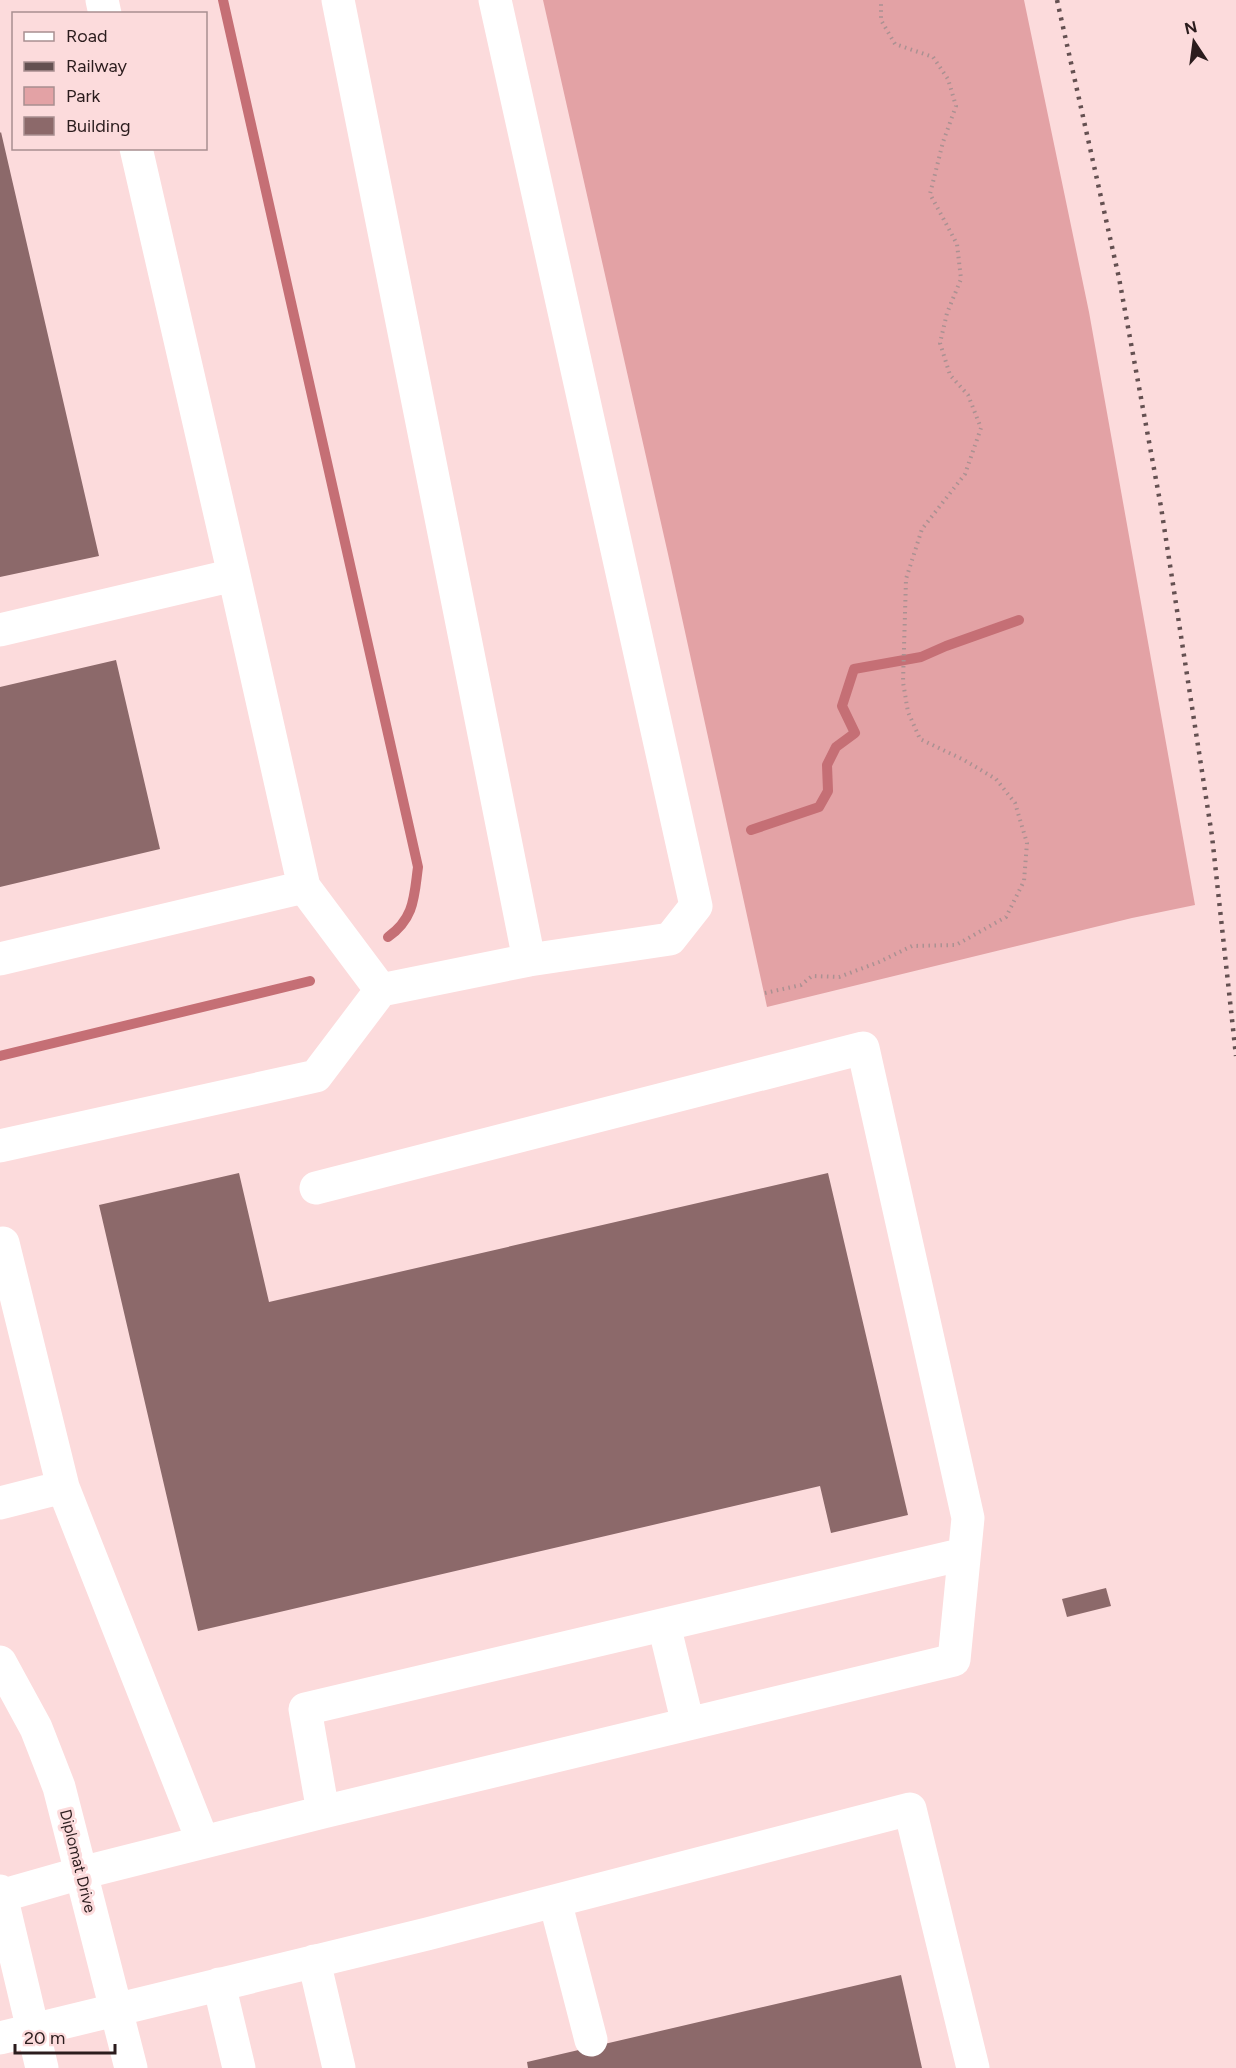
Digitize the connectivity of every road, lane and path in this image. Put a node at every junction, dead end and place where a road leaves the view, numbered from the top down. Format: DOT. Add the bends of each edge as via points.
graph roads {
  1 [pos="338,0"];
  2 [pos="495,0"];
  3 [pos="881,0"];
  4 [pos="136,150"];
  5 [pos="234,575"];
  6 [pos="0,630"];
  7 [pos="304,887"];
  8 [pos="0,959"];
  9 [pos="529,960"];
  10 [pos="381,990"];
  11 [pos="765,993"];
  12 [pos="0,1146"];
  13 [pos="316,1188"];
  14 [pos="3,1243"];
  15 [pos="63,1487"];
  16 [pos="0,1503"];
  17 [pos="964,1554"];
  18 [pos="664,1625"];
  19 [pos="0,1662"];
  20 [pos="688,1725"];
  21 [pos="322,1812"];
  22 [pos="203,1842"];
  23 [pos="81,1873"];
  24 [pos="1,1893"];
  25 [pos="555,1901"];
  26 [pos="314,1961"];
  27 [pos="219,1984"];
  28 [pos="115,2010"];
  29 [pos="33,2030"];
  30 [pos="0,2038"];
  31 [pos="591,2040"];
  32 [pos="42,2068"];
  33 [pos="131,2068"];
  34 [pos="239,2068"];
  35 [pos="339,2068"];
  36 [pos="973,2068"];
  1 -- 9 [label="street"];
  2 -- 9 [label="street" via="696,906 670,939"];
  3 -- 11 [label="path" via="881,20 895,44 933,57 948,79 956,106 930,194 957,244 961,279 940,343 950,375 968,395 981,428 965,474 922,529 906,579 903,682 908,712 920,739 996,778 1015,802 1028,843 1024,881 1006,917 956,945 912,946 839,977 812,976 801,985"];
  4 -- 5 [label="street"];
  5 -- 6 [label="street"];
  5 -- 7 [label="street"];
  7 -- 8 [label="street"];
  7 -- 10 [label="street"];
  9 -- 10 [label="street"];
  10 -- 12 [label="street" via="316,1076"];
  13 -- 17 [label="street" via="863,1048 968,1518"];
  14 -- 15 [label="street"];
  15 -- 16 [label="street"];
  15 -- 22 [label="street"];
  17 -- 18 [label="street"];
  17 -- 20 [label="street" via="954,1660"];
  18 -- 20 [label="street"];
  18 -- 21 [label="street" via="305,1709"];
  19 -- 23 [label="street, Diplomat Drive" via="48,1756"];
  20 -- 21 [label="street"];
  21 -- 22 [label="street"];
  22 -- 23 [label="street"];
  23 -- 24 [label="street"];
  23 -- 28 [label="street, Diplomat Drive"];
  24 -- 29 [label="street"];
  25 -- 26 [label="street"];
  25 -- 31 [label="street"];
  25 -- 36 [label="street" via="910,1809"];
  26 -- 27 [label="street"];
  26 -- 35 [label="street"];
  27 -- 28 [label="street"];
  27 -- 34 [label="street"];
  28 -- 29 [label="street"];
  28 -- 33 [label="street, Diplomat Drive"];
  29 -- 30 [label="street"];
  29 -- 32 [label="street"];
}
